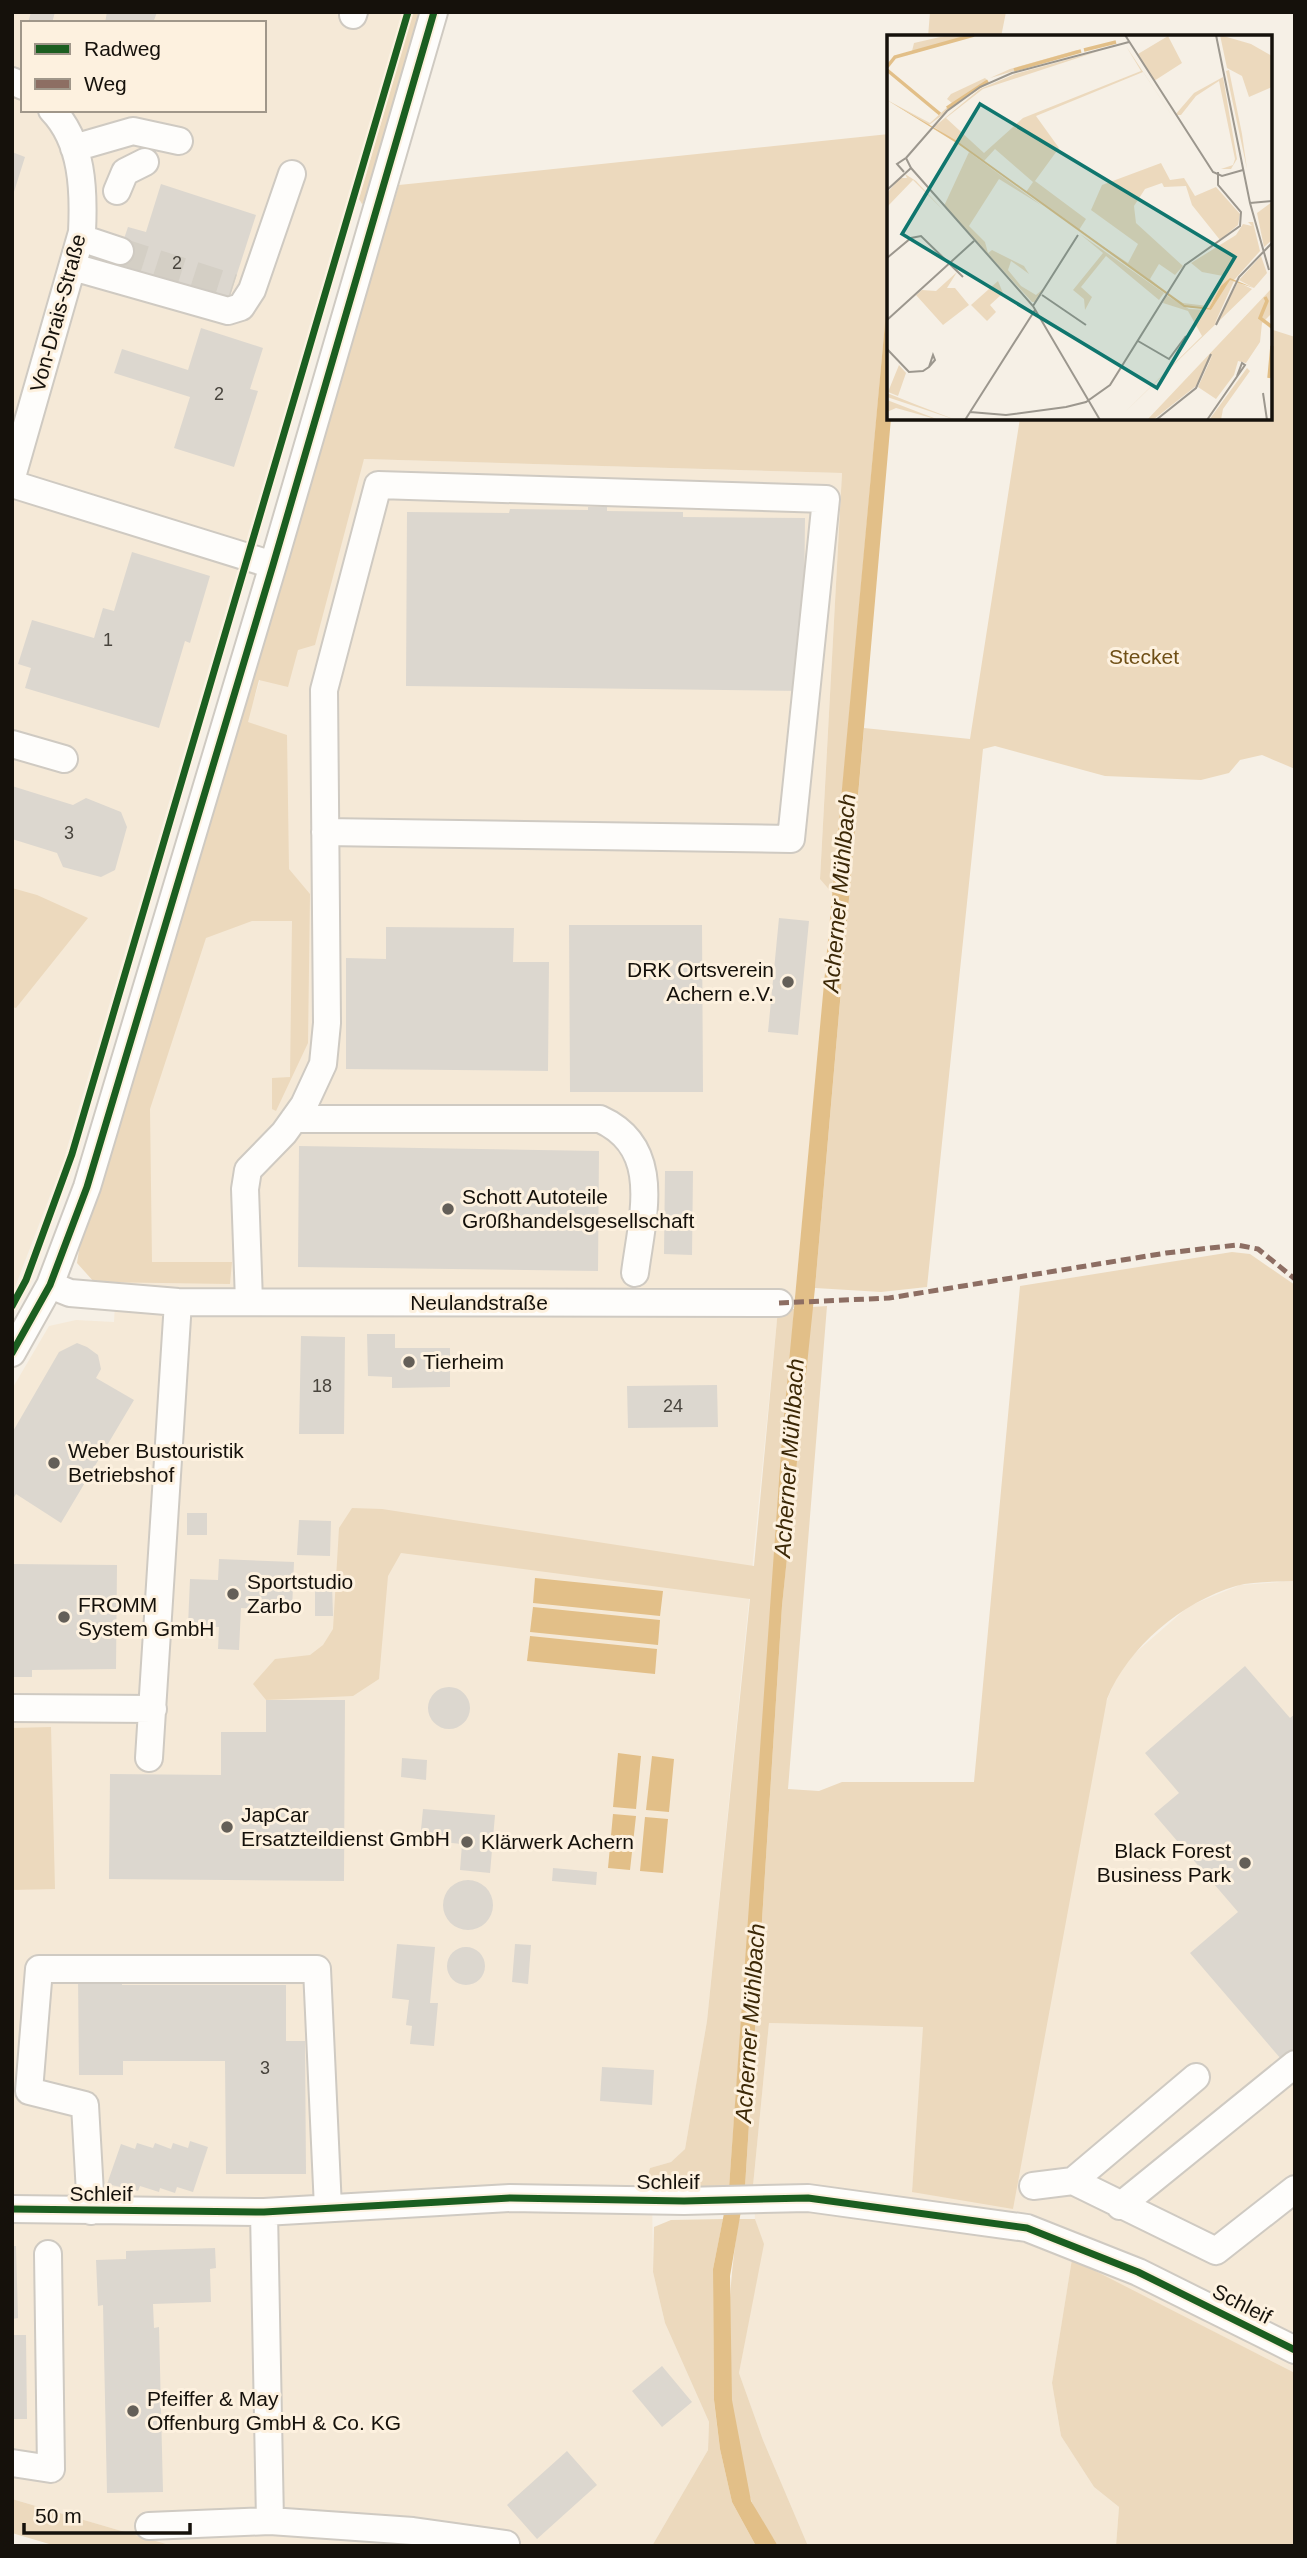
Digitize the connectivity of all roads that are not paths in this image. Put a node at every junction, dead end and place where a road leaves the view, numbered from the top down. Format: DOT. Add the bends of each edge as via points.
graph roads {
  1 [pos="434,12"];
  2 [pos="54,112"];
  3 [pos="179,141"];
  4 [pos="74,148"];
  5 [pos="145,162"];
  6 [pos="292,174"];
  7 [pos="117,191"];
  8 [pos="81,238"];
  9 [pos="120,251"];
  10 [pos="73,267"];
  11 [pos="12,477"];
  12 [pos="12,484"];
  13 [pos="274,565"];
  14 [pos="12,744"];
  15 [pos="64,759"];
  16 [pos="326,832"];
  17 [pos="294,1119"];
  18 [pos="635,1273"];
  19 [pos="50,1285"];
  20 [pos="248,1301"];
  21 [pos="178,1302"];
  22 [pos="779,1303"];
  23 [pos="22,1313"];
  24 [pos="12,1353"];
  25 [pos="12,1708"];
  26 [pos="153,1709"];
  27 [pos="149,1758"];
  28 [pos="1295,2064"];
  29 [pos="1196,2077"];
  30 [pos="1073,2180"];
  31 [pos="1034,2186"];
  32 [pos="1295,2189"];
  33 [pos="1120,2206"];
  34 [pos="328,2208"];
  35 [pos="12,2209"];
  36 [pos="91,2211"];
  37 [pos="264,2212"];
  38 [pos="48,2254"];
  39 [pos="1295,2350"];
  40 [pos="12,2463"];
  41 [pos="270,2521"];
  42 [pos="149,2526"];
  43 [pos="506,2544"];
  1 -- 13 [label="street"];
  2 -- 4 [label="street, Von-Drais-Straße"];
  3 -- 4 [label="street" via="133,131"];
  4 -- 8 [label="street, Von-Drais-Straße" via="84,191"];
  5 -- 7 [label="street" via="125,172"];
  6 -- 10 [label="street" via="252,290 237,297 228,311"];
  8 -- 9 [label="street"];
  8 -- 10 [label="street, Von-Drais-Straße"];
  10 -- 11 [label="street, Von-Drais-Straße"];
  12 -- 13 [label="street"];
  13 -- 19 [label="street" via="87,1187"];
  14 -- 15 [label="street"];
  16 -- 16 [label="street" via="324,690 379,485 826,499 791,839"];
  16 -- 17 [label="street" via="323,1064"];
  17 -- 18 [label="street" via="600,1119 616,1126 641,1157 645,1195"];
  17 -- 20 [label="street" via="248,1170"];
  19 -- 21 [label="street, Neulandstraße" via="70,1293"];
  19 -- 23 [label="street"];
  20 -- 21 [label="street, Neulandstraße"];
  20 -- 22 [label="street, Neulandstraße"];
  21 -- 26 [label="street"];
  23 -- 24 [label="street"];
  25 -- 26 [label="street"];
  26 -- 27 [label="street"];
  28 -- 33 [label="street"];
  29 -- 30 [label="street"];
  30 -- 31 [label="street"];
  30 -- 33 [label="street"];
  32 -- 33 [label="street" via="1216,2251"];
  34 -- 36 [label="street" via="317,1969 39,1969 29,2091 85,2105"];
  34 -- 37 [label="street, Schleif"];
  34 -- 39 [label="street, Schleif" via="510,2198 808,2198 1027,2228 1139,2272"];
  35 -- 36 [label="street, Schleif"];
  36 -- 37 [label="street, Schleif"];
  37 -- 41 [label="street"];
  38 -- 40 [label="street" via="51,2469"];
  41 -- 42 [label="street"];
  41 -- 43 [label="street" via="413,2531"];
}
